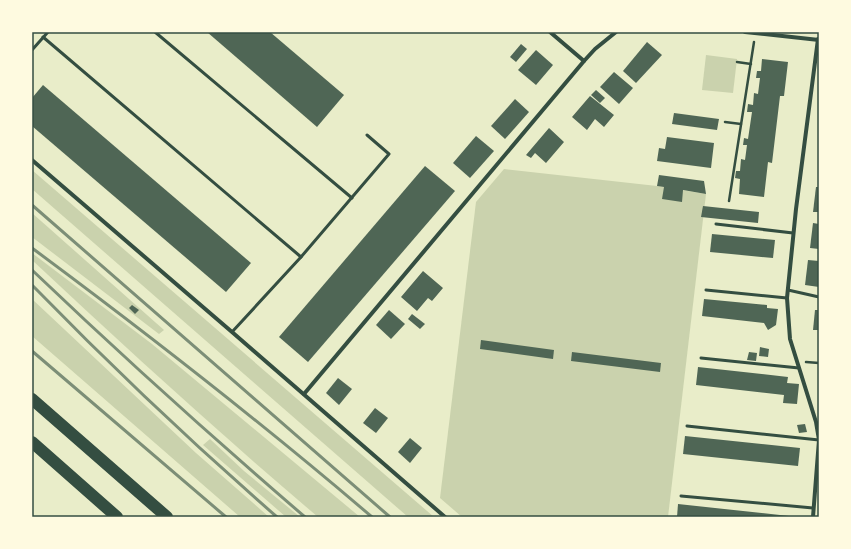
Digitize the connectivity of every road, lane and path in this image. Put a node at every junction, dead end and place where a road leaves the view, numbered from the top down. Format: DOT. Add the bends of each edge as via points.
graph roads {
  1 [pos="48,32"];
  2 [pos="155,32"];
  3 [pos="550,32"];
  4 [pos="616,32"];
  5 [pos="745,32"];
  6 [pos="755,33"];
  7 [pos="43,37"];
  8 [pos="819,39"];
  9 [pos="32,50"];
  10 [pos="584,61"];
  11 [pos="737,62"];
  12 [pos="751,64"];
  13 [pos="726,122"];
  14 [pos="741,124"];
  15 [pos="367,135"];
  16 [pos="32,160"];
  17 [pos="352,198"];
  18 [pos="729,201"];
  19 [pos="716,224"];
  20 [pos="793,233"];
  21 [pos="301,258"];
  22 [pos="706,290"];
  23 [pos="788,290"];
  24 [pos="819,297"];
  25 [pos="787,298"];
  26 [pos="232,332"];
  27 [pos="701,358"];
  28 [pos="797,361"];
  29 [pos="819,363"];
  30 [pos="800,368"];
  31 [pos="304,394"];
  32 [pos="32,399"];
  33 [pos="687,426"];
  34 [pos="819,440"];
  35 [pos="32,442"];
  36 [pos="682,496"];
  37 [pos="813,508"];
  38 [pos="117,517"];
  39 [pos="166,517"];
  40 [pos="445,517"];
  41 [pos="812,517"];
  1 -- 7 [label="lane"];
  2 -- 17 [label="lane"];
  3 -- 10 [label="street"];
  4 -- 10 [label="street"];
  5 -- 6 [label="street"];
  6 -- 8 [label="street"];
  6 -- 12 [label="path"];
  7 -- 9 [label="lane"];
  7 -- 21 [label="lane"];
  8 -- 20 [label="street"];
  10 -- 31 [label="street"];
  11 -- 12 [label="path"];
  12 -- 14 [label="path"];
  13 -- 14 [label="path"];
  14 -- 18 [label="path"];
  15 -- 17 [label="lane" via="389,154"];
  16 -- 26 [label="street"];
  17 -- 21 [label="lane"];
  19 -- 20 [label="lane"];
  20 -- 23 [label="street"];
  21 -- 26 [label="lane"];
  22 -- 25 [label="lane"];
  23 -- 24 [label="lane"];
  23 -- 25 [label="street"];
  25 -- 28 [label="street" via="790,339"];
  26 -- 31 [label="street"];
  27 -- 30 [label="lane"];
  28 -- 29 [label="path"];
  28 -- 30 [label="street"];
  30 -- 34 [label="street"];
  31 -- 40 [label="street"];
  32 -- 39 [label="highway"];
  33 -- 34 [label="lane"];
  34 -- 37 [label="street"];
  35 -- 38 [label="highway"];
  36 -- 37 [label="lane"];
  37 -- 41 [label="street"];
}
